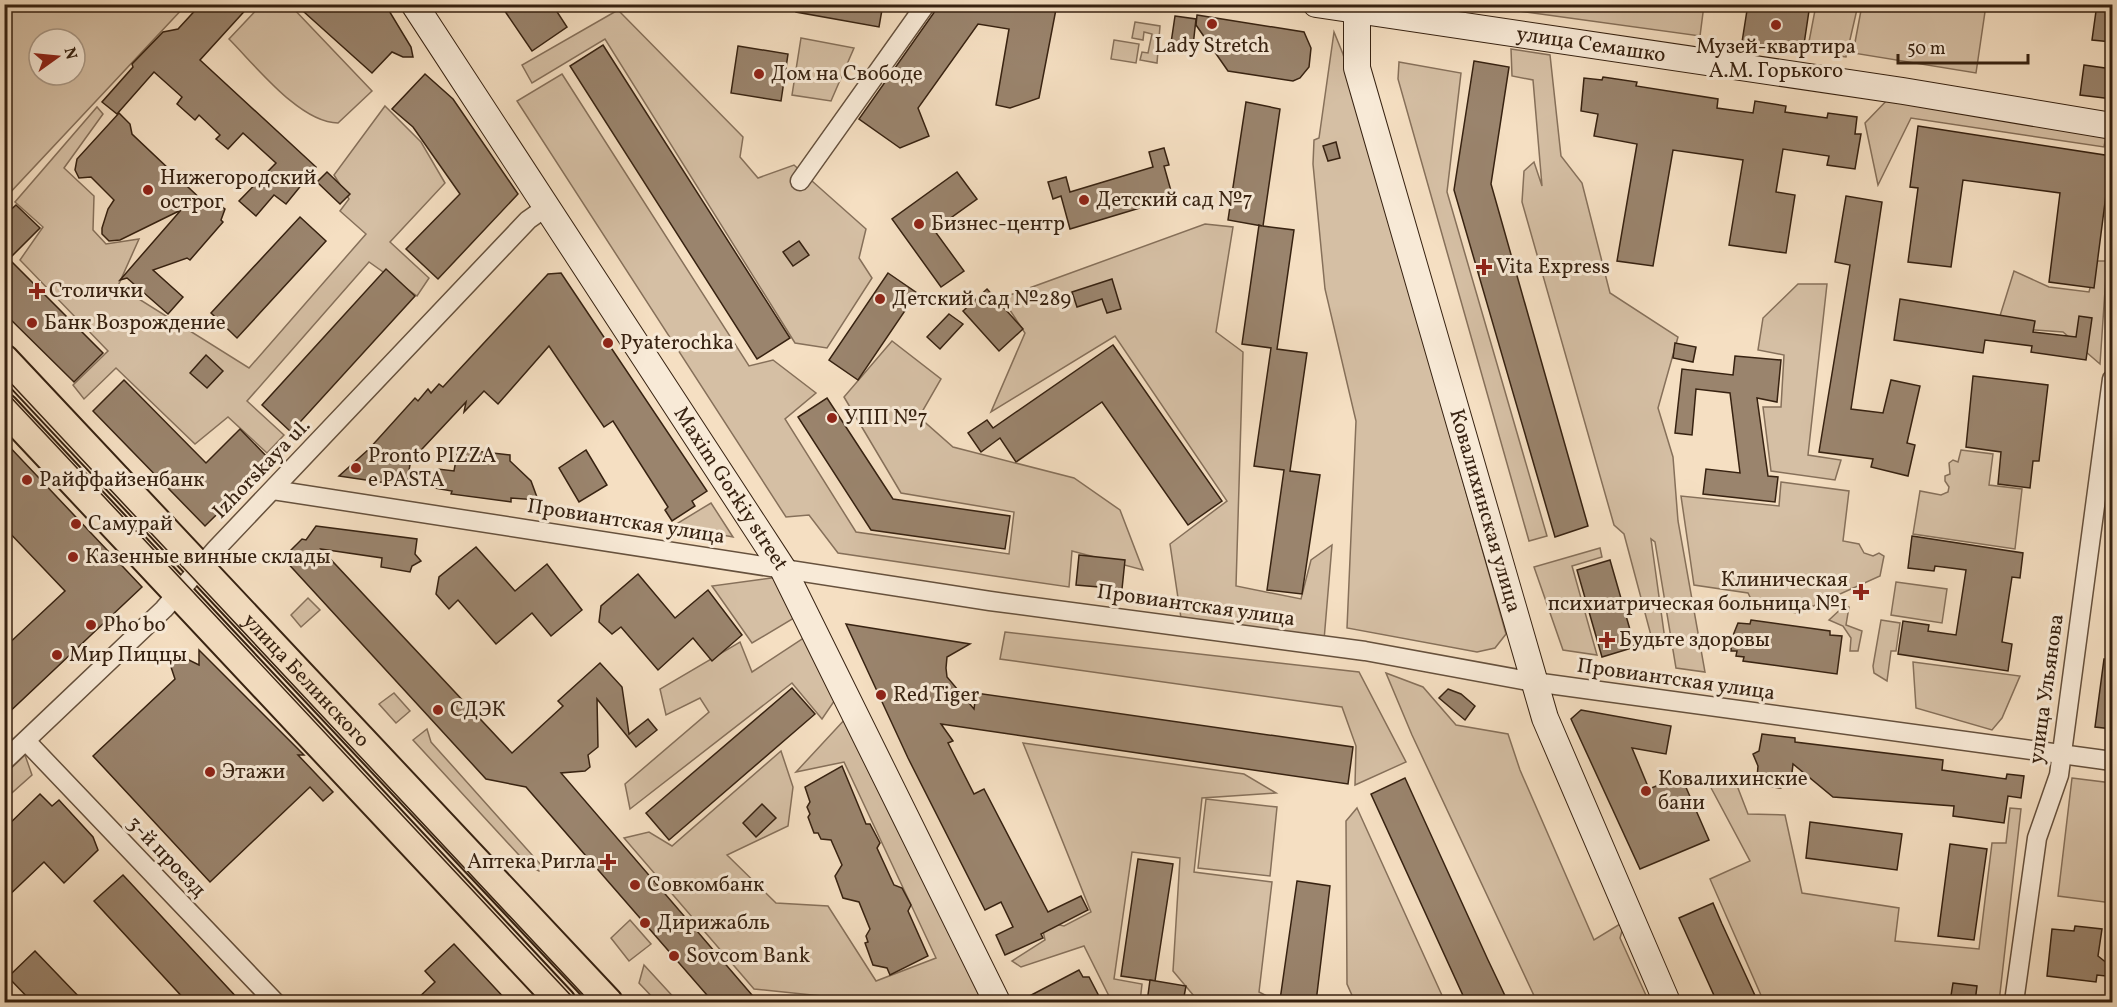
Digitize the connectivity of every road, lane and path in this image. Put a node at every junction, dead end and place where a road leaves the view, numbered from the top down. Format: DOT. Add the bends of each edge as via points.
graph roads {
  1 [pos="414,4"];
  2 [pos="926,4"];
  3 [pos="1316,4"];
  4 [pos="1356,8"];
  5 [pos="2112,126"];
  6 [pos="800,181"];
  7 [pos="548,206"];
  8 [pos="4,359"];
  9 [pos="2112,379"];
  10 [pos="4,408"];
  11 [pos="273,490"];
  12 [pos="199,567"];
  13 [pos="783,569"];
  14 [pos="178,592"];
  15 [pos="1534,682"];
  16 [pos="26,741"];
  17 [pos="2062,754"];
  18 [pos="4,761"];
  19 [pos="2112,762"];
  20 [pos="275,1002"];
  21 [pos="561,1002"];
  22 [pos="608,1002"];
  23 [pos="996,1002"];
  24 [pos="1667,1002"];
  25 [pos="2014,1002"];
  1 -- 7 [label="street, Maxim Gorkiy street"];
  2 -- 6 [label="street"];
  3 -- 4 [label="street, улица Семашко"];
  4 -- 5 [label="street, улица Семашко"];
  4 -- 15 [label="street, Ковалихинская улица" via="1357,68"];
  7 -- 11 [label="street, Izhorskaya ul." via="528,220"];
  7 -- 13 [label="street, Maxim Gorkiy street"];
  8 -- 12 [label="main road, улица Белинского"];
  9 -- 17 [label="street, улица Ульянова"];
  10 -- 14 [label="main road, улица Белинского"];
  11 -- 12 [label="street, Izhorskaya ul."];
  11 -- 13 [label="street, Провиантская улица"];
  12 -- 14 [label="street, Izhorskaya ul."];
  12 -- 22 [label="main road, улица Белинского"];
  13 -- 15 [label="street, Провиантская улица" via="990,602 1365,651"];
  13 -- 23 [label="street, Maxim Gorkiy street"];
  14 -- 16 [label="street, Izhorskaya ul."];
  14 -- 21 [label="main road, улица Белинского"];
  15 -- 17 [label="street, Провиантская улица"];
  15 -- 24 [label="street, Ковалихинская улица" via="1545,718"];
  16 -- 18 [label="street, Izhorskaya ul."];
  16 -- 20 [label="street, 3-й проезд"];
  17 -- 19 [label="street, Провиантская улица"];
  17 -- 25 [label="street, улица Ульянова" via="2059,775 2037,838"];
}
